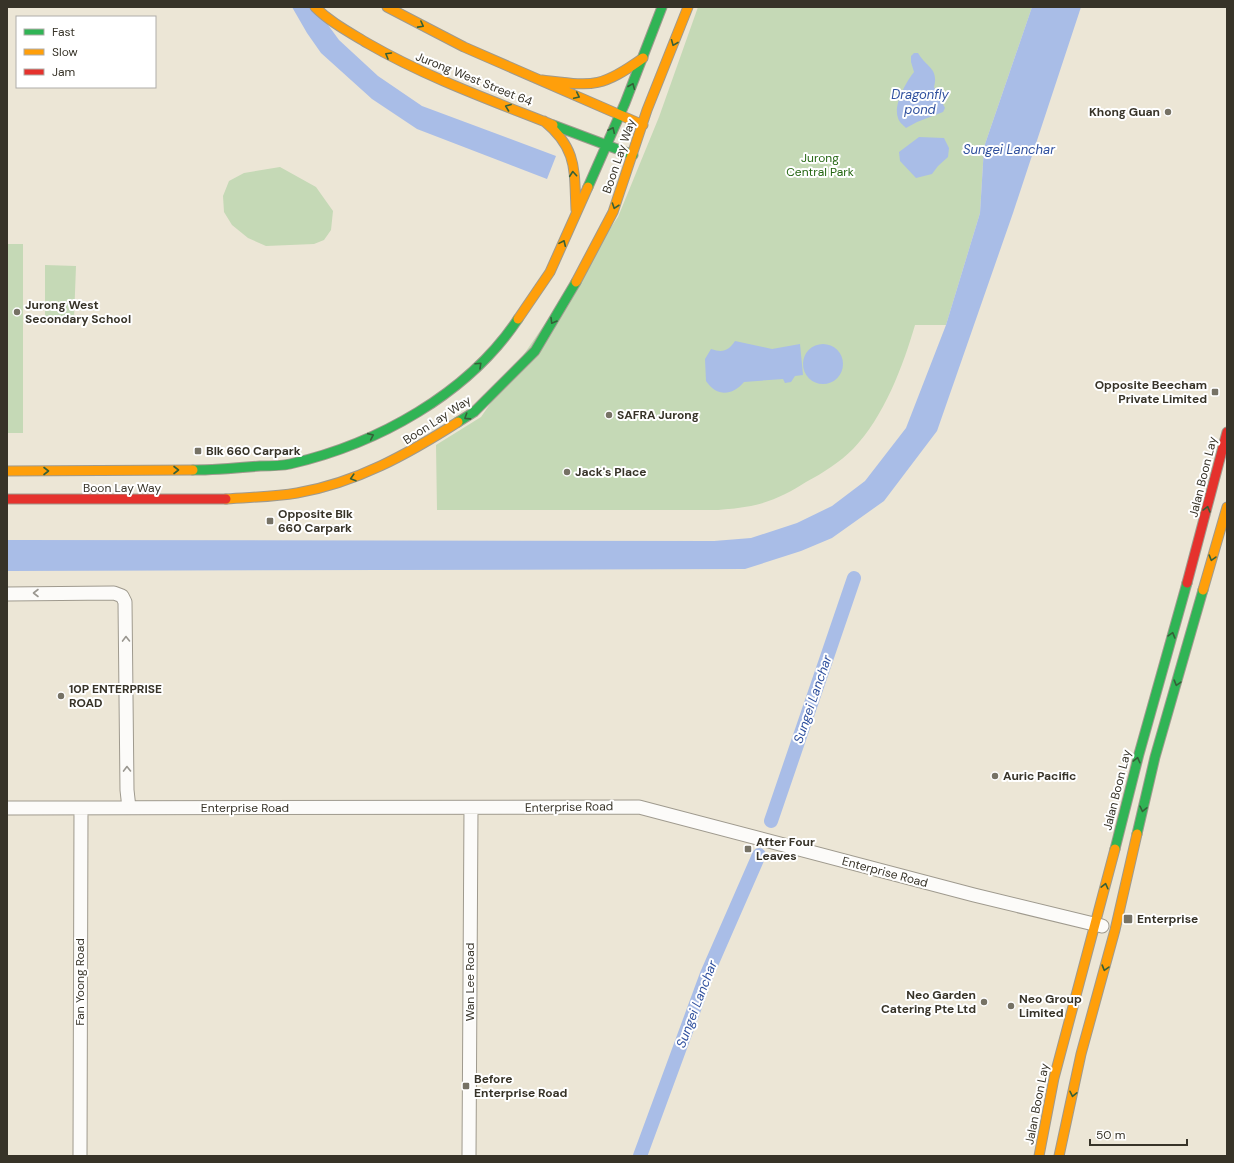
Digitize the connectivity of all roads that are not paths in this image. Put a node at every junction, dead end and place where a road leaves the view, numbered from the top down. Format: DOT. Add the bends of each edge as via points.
graph roads {
  1 [pos="315,7"];
  2 [pos="386,7"];
  3 [pos="662,7"];
  4 [pos="688,7"];
  5 [pos="643,58"];
  6 [pos="542,80"];
  7 [pos="620,114"];
  8 [pos="544,121"];
  9 [pos="643,125"];
  10 [pos="605,145"];
  11 [pos="633,155"];
  12 [pos="576,213"];
  13 [pos="1227,432"];
  14 [pos="7,471"];
  15 [pos="7,500"];
  16 [pos="1227,507"];
  17 [pos="7,594"];
  18 [pos="7,808"];
  19 [pos="80,808"];
  20 [pos="129,808"];
  21 [pos="471,808"];
  22 [pos="1096,924"];
  23 [pos="1115,930"];
  24 [pos="80,1156"];
  25 [pos="469,1156"];
  26 [pos="1039,1156"];
  27 [pos="1060,1156"];
  8 -- 1 [label="main road, Jurong West Street 64, one-way" via="441,81 394,58 327,19"];
  2 -- 6 [label="main road, Jurong West Street 64, one-way" via="464,47"];
  3 -- 5 [label="main road, Boon Lay Way"];
  4 -- 9 [label="main road, Boon Lay Way, one-way"];
  5 -- 6 [label="main road" via="601,82 580,84"];
  7 -- 5 [label="main road, Boon Lay Way, one-way"];
  6 -- 7 [label="main road, Jurong West Street 64, one-way"];
  7 -- 9 [label="main road, Jurong West Street 64"];
  10 -- 7 [label="main road, Boon Lay Way, one-way"];
  8 -- 10 [label="main road, Jurong West Street 64"];
  12 -- 8 [label="main road, one-way" via="574,170 570,156 562,138"];
  9 -- 11 [label="main road, Boon Lay Way"];
  10 -- 11 [label="main road, Jurong West Street 64"];
  10 -- 12 [label="main road, Boon Lay Way"];
  11 -- 15 [label="main road, Boon Lay Way, one-way" via="613,212 535,351 474,412 416,449 357,477 297,493 220,500"];
  14 -- 12 [label="main road, Boon Lay Way, one-way" via="219,470 289,464 339,450 398,424 452,389 504,341 550,272"];
  22 -- 13 [label="main road, Jalan Boon Lay, one-way" via="1139,754"];
  16 -- 23 [label="main road, one-way" via="1155,757"];
  20 -- 17 [label="street, one-way" via="125,602 122,596 114,593"];
  18 -- 19 [label="street, Enterprise Road"];
  19 -- 20 [label="street, Enterprise Road"];
  19 -- 24 [label="street, Fan Yoong Road"];
  20 -- 21 [label="street, Enterprise Road"];
  21 -- 22 [label="street, Enterprise Road" via="639,807 974,895"];
  21 -- 25 [label="street, Wan Lee Road"];
  22 -- 23 [label="street, Enterprise Road"];
  22 -- 26 [label="main road, Jalan Boon Lay" via="1054,1078"];
  23 -- 27 [label="main road, one-way" via="1081,1054"];
}
